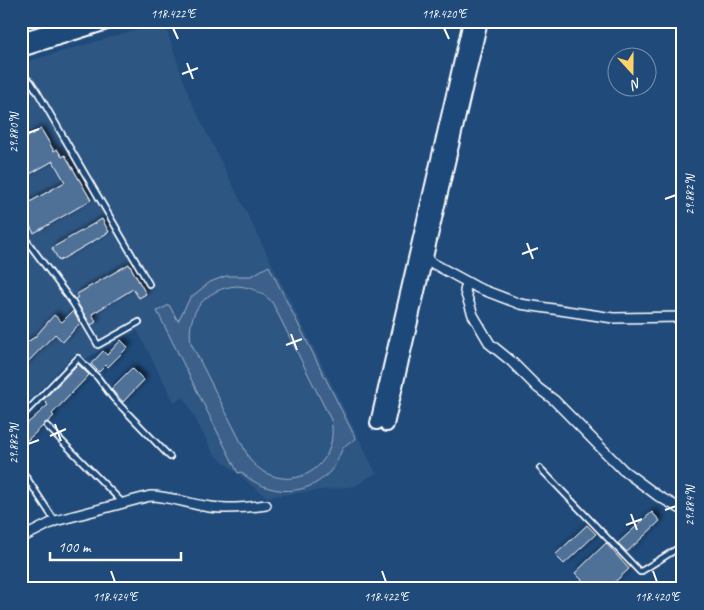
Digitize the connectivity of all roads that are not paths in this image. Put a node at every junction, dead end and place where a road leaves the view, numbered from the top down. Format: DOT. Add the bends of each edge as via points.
graph roads {
  1 [pos="80,21"];
  2 [pos="113,21"];
  3 [pos="470,21"];
  4 [pos="481,21"];
  5 [pos="21,39"];
  6 [pos="21,50"];
  7 [pos="21,74"];
  8 [pos="21,233"];
  9 [pos="425,259"];
  10 [pos="467,283"];
  11 [pos="149,284"];
  12 [pos="683,317"];
  13 [pos="139,322"];
  14 [pos="21,417"];
  15 [pos="47,426"];
  16 [pos="170,456"];
  17 [pos="540,468"];
  18 [pos="21,469"];
  19 [pos="123,503"];
  20 [pos="266,505"];
  21 [pos="683,510"];
  22 [pos="55,521"];
  23 [pos="21,538"];
  24 [pos="683,545"];
  1 -- 5 [label="street"];
  2 -- 6 [label="street"];
  3 -- 9 [label="street" via="382,424"];
  4 -- 9 [label="street"];
  7 -- 11 [label="lane" via="38,93"];
  8 -- 13 [label="lane" via="73,304 98,345"];
  9 -- 10 [label="street"];
  10 -- 12 [label="street" via="520,304 605,318"];
  10 -- 21 [label="street" via="465,291 473,315 490,344 554,400 623,470"];
  14 -- 16 [label="lane" via="78,358"];
  15 -- 19 [label="lane"];
  17 -- 24 [label="lane" via="640,572"];
  18 -- 22 [label="lane"];
  19 -- 20 [label="street" via="160,496 206,507 238,509"];
  19 -- 22 [label="street"];
  22 -- 23 [label="street"];
}
